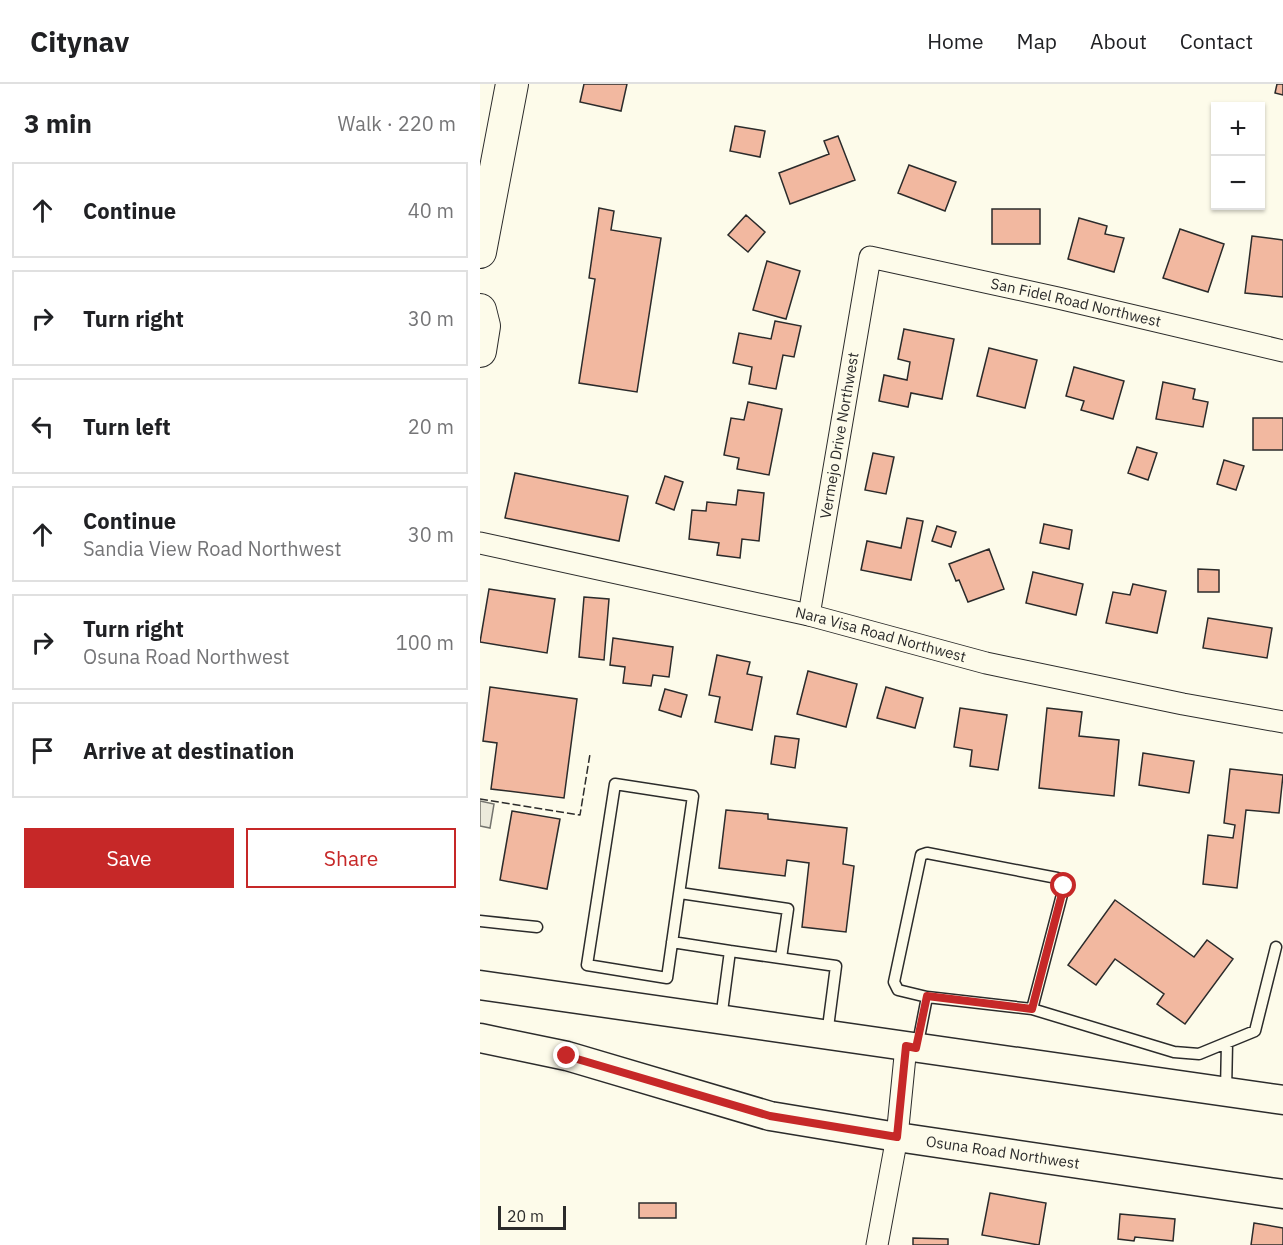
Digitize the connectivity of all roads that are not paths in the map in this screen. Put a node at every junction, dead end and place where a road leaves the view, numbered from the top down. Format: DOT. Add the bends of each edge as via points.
graph roads {
  1 [pos="512,84"];
  2 [pos="480,252"];
  3 [pos="870,257"];
  4 [pos="480,310"];
  5 [pos="480,351"];
  6 [pos="1283,351"];
  7 [pos="480,543"];
  8 [pos="810,615"];
  9 [pos="1283,722"];
  10 [pos="680,892"];
  11 [pos="480,921"];
  12 [pos="537,927"];
  13 [pos="672,942"];
  14 [pos="1276,947"];
  15 [pos="730,951"];
  16 [pos="781,958"];
  17 [pos="480,985"];
  18 [pos="927,996"];
  19 [pos="1032,1009"];
  20 [pos="721,1020"];
  21 [pos="827,1035"];
  22 [pos="480,1038"];
  23 [pos="1227,1043"];
  24 [pos="911,1047"];
  25 [pos="1226,1092"];
  26 [pos="1283,1100"];
  27 [pos="897,1137"];
  28 [pos="1283,1194"];
  29 [pos="877,1245"];
  1 -- 2 [label="main road"];
  3 -- 6 [label="street, San Fidel Road Northwest"];
  3 -- 8 [label="street, Vermejo Drive Northwest"];
  4 -- 5 [label="main road" via="484,326"];
  7 -- 8 [label="street, Nara Visa Road Northwest"];
  8 -- 9 [label="street, Nara Visa Road Northwest" via="986,663"];
  10 -- 13 [label="lane"];
  10 -- 13 [label="lane" via="693,796 615,784 586,965 667,978"];
  10 -- 16 [label="lane" via="788,909"];
  11 -- 12 [label="lane"];
  13 -- 15 [label="lane"];
  14 -- 23 [label="lane" via="1254,1031"];
  15 -- 16 [label="lane"];
  15 -- 20 [label="lane"];
  16 -- 21 [label="lane" via="836,966"];
  17 -- 20 [label="main road"];
  18 -- 19 [label="lane"];
  18 -- 19 [label="lane" via="898,990 894,982 919,860 927,853 1057,878 1064,886"];
  18 -- 24 [label="lane"];
  19 -- 23 [label="lane" via="1174,1052 1199,1054"];
  20 -- 21 [label="main road"];
  21 -- 24 [label="main road"];
  22 -- 27 [label="main road, Osuna Road Northwest" via="567,1056 770,1116"];
  23 -- 25 [label="lane"];
  24 -- 25 [label="main road"];
  24 -- 27 [label="street"];
  25 -- 26 [label="main road"];
  27 -- 28 [label="main road, Osuna Road Northwest"];
  27 -- 29 [label="street"];
}
